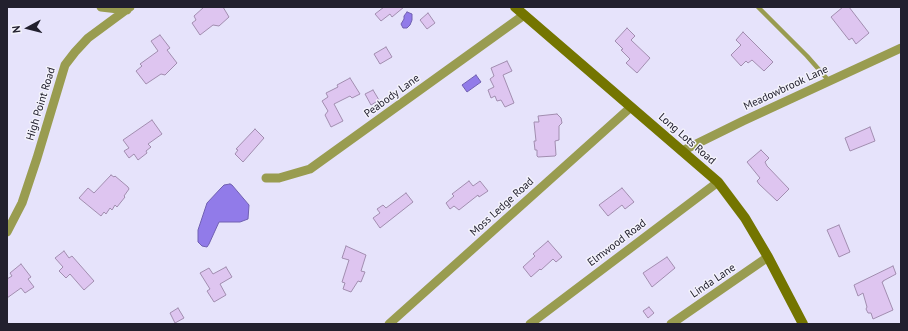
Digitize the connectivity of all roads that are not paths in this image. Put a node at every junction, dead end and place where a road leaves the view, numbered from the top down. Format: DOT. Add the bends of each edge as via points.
graph roads {
  1 [pos="101,7"];
  2 [pos="515,7"];
  3 [pos="758,7"];
  4 [pos="128,8"];
  5 [pos="524,15"];
  6 [pos="901,48"];
  7 [pos="828,81"];
  8 [pos="631,107"];
  9 [pos="682,151"];
  10 [pos="266,178"];
  11 [pos="718,182"];
  12 [pos="7,232"];
  13 [pos="768,257"];
  14 [pos="389,324"];
  15 [pos="530,324"];
  16 [pos="671,324"];
  17 [pos="803,324"];
  1 -- 4 [label="street"];
  2 -- 5 [label="main road, Long Lots Road"];
  3 -- 7 [label="lane"];
  4 -- 12 [label="street, High Point Road" via="88,38 65,65 24,196"];
  5 -- 8 [label="main road, Long Lots Road"];
  5 -- 10 [label="street, Peabody Lane" via="310,169 278,178"];
  6 -- 7 [label="street, Meadowbrook Lane"];
  7 -- 9 [label="street, Meadowbrook Lane"];
  8 -- 9 [label="main road, Long Lots Road"];
  8 -- 14 [label="street, Moss Ledge Road"];
  9 -- 11 [label="main road, Long Lots Road"];
  11 -- 13 [label="main road, Long Lots Road" via="745,218"];
  11 -- 15 [label="street, Elmwood Road"];
  13 -- 16 [label="street, Linda Lane"];
  13 -- 17 [label="main road, Long Lots Road"];
}
